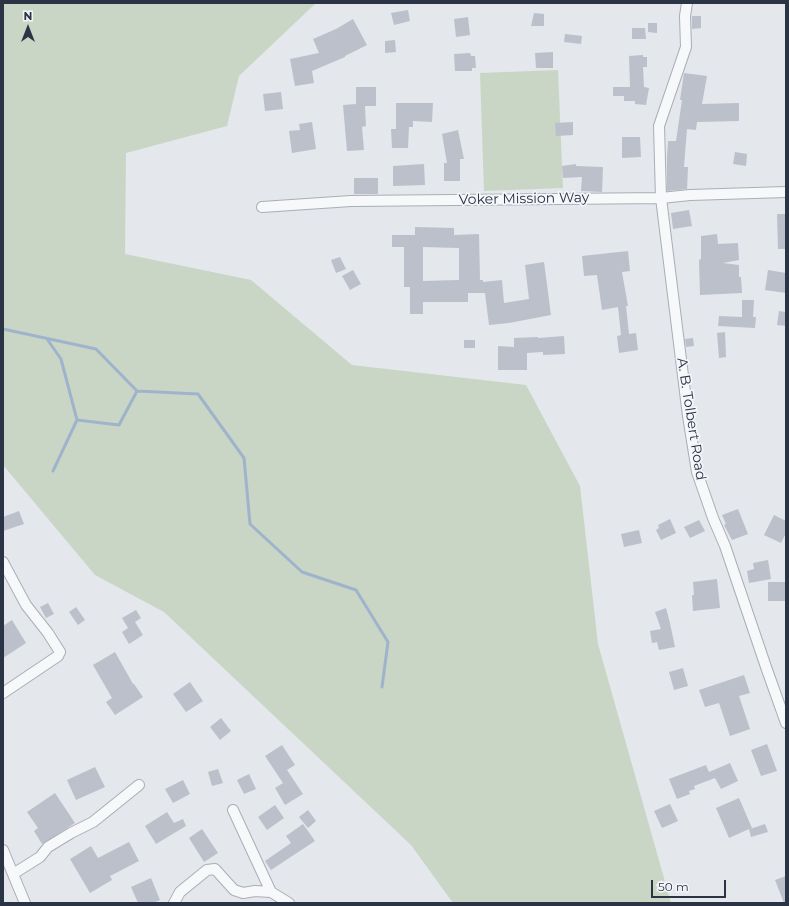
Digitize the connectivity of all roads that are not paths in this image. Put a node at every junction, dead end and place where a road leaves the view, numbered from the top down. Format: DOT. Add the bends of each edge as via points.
graph roads {
  1 [pos="687,3"];
  2 [pos="786,192"];
  3 [pos="662,198"];
  4 [pos="262,207"];
  5 [pos="3,562"];
  6 [pos="3,693"];
  7 [pos="786,723"];
  8 [pos="139,784"];
  9 [pos="233,810"];
  10 [pos="3,850"];
  11 [pos="13,874"];
  12 [pos="271,892"];
  13 [pos="25,903"];
  14 [pos="174,903"];
  15 [pos="289,903"];
  1 -- 3 [label="street, A. B. Tolbert Road" via="686,47 659,126"];
  2 -- 3 [label="street, Voker Mission Way"];
  3 -- 4 [label="street, Voker Mission Way" via="351,201"];
  3 -- 7 [label="street, A. B. Tolbert Road" via="697,472"];
  5 -- 6 [label="street" via="26,605 60,652 58,656"];
  8 -- 11 [label="street" via="93,822 48,847 40,857"];
  9 -- 12 [label="street"];
  10 -- 11 [label="street"];
  11 -- 13 [label="street"];
  12 -- 14 [label="street" via="244,893 234,890 215,869 212,869 207,870 180,892"];
  12 -- 15 [label="street"];
}
